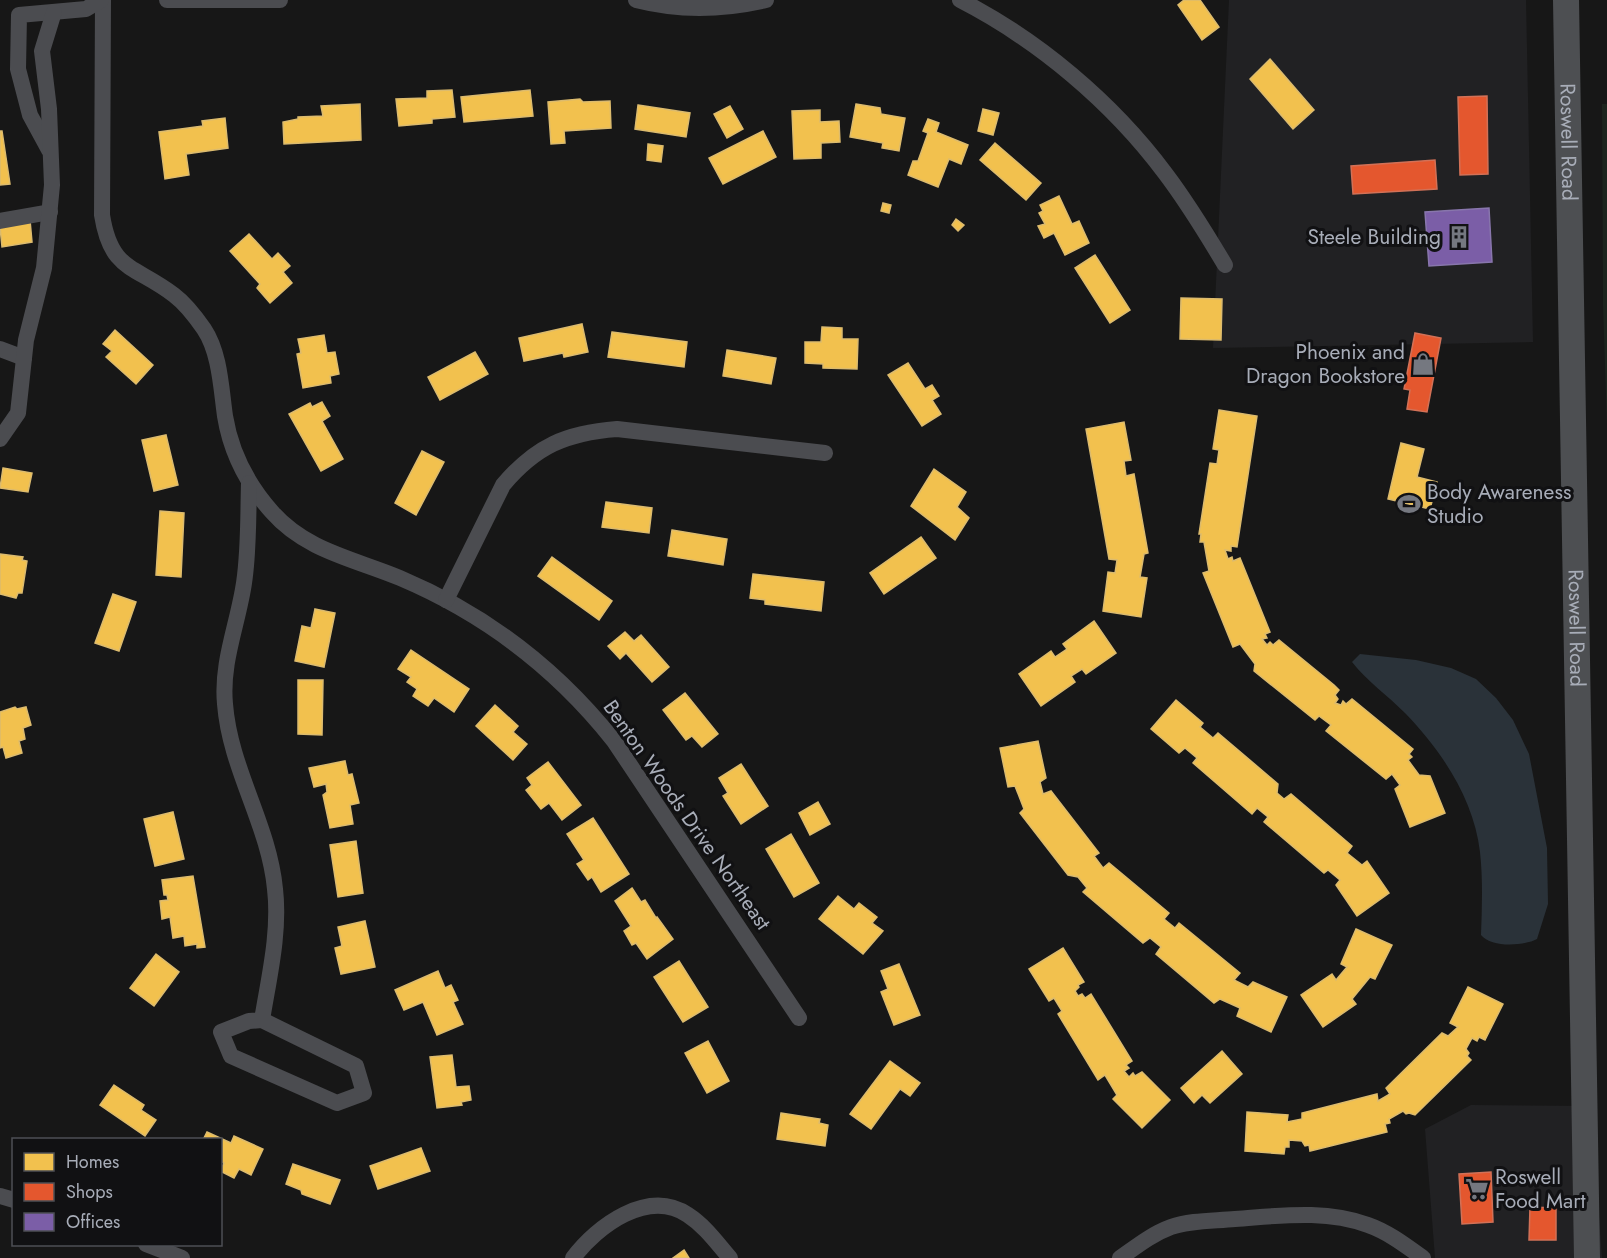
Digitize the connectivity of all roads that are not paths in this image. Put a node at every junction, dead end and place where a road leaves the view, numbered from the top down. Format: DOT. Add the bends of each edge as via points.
graph roads {
  1 [pos="102,0"];
  2 [pos="167,0"];
  3 [pos="280,0"];
  4 [pos="636,0"];
  5 [pos="766,0"];
  6 [pos="960,0"];
  7 [pos="1566,0"];
  8 [pos="54,12"];
  9 [pos="51,153"];
  10 [pos="50,212"];
  11 [pos="0,221"];
  12 [pos="1225,265"];
  13 [pos="0,349"];
  14 [pos="24,358"];
  15 [pos="0,439"];
  16 [pos="825,453"];
  17 [pos="249,483"];
  18 [pos="446,600"];
  19 [pos="798,1018"];
  20 [pos="262,1020"];
  21 [pos="149,1246"];
  22 [pos="182,1258"];
  23 [pos="573,1258"];
  24 [pos="730,1258"];
  25 [pos="1120,1258"];
  26 [pos="1423,1258"];
  27 [pos="1587,1258"];
  1 -- 8 [label="street" via="86,9"];
  1 -- 17 [label="street, Benton Woods Drive Northeast" via="105,233 123,263 176,296 206,332 219,369 230,439"];
  2 -- 3 [label="street"];
  4 -- 5 [label="street" via="692,8"];
  6 -- 12 [label="street" via="986,13 1043,53 1129,130 1164,171"];
  7 -- 27 [label="main road, Roswell Road"];
  8 -- 9 [label="street" via="42,51"];
  8 -- 9 [label="street" via="19,15 18,69 30,115"];
  9 -- 10 [label="street"];
  10 -- 11 [label="street"];
  10 -- 14 [label="street" via="44,268"];
  13 -- 14 [label="street"];
  14 -- 15 [label="street" via="18,413"];
  16 -- 18 [label="street" via="617,429 589,431 562,439 530,457 503,484"];
  17 -- 18 [label="street, Benton Woods Drive Northeast" via="274,514 303,538"];
  17 -- 20 [label="street" via="244,583 227,655 224,700 232,749 268,851 275,888 276,930"];
  18 -- 19 [label="street, Benton Woods Drive Northeast" via="531,655 598,721"];
  20 -- 20 [label="street" via="356,1066 364,1093 337,1103 231,1056 221,1032"];
  21 -- 22 [label="street"];
  23 -- 24 [label="street" via="610,1223 642,1207 657,1206 672,1208 699,1223"];
  25 -- 26 [label="street" via="1149,1237 1192,1222 1306,1214 1346,1218 1368,1225"];
}
